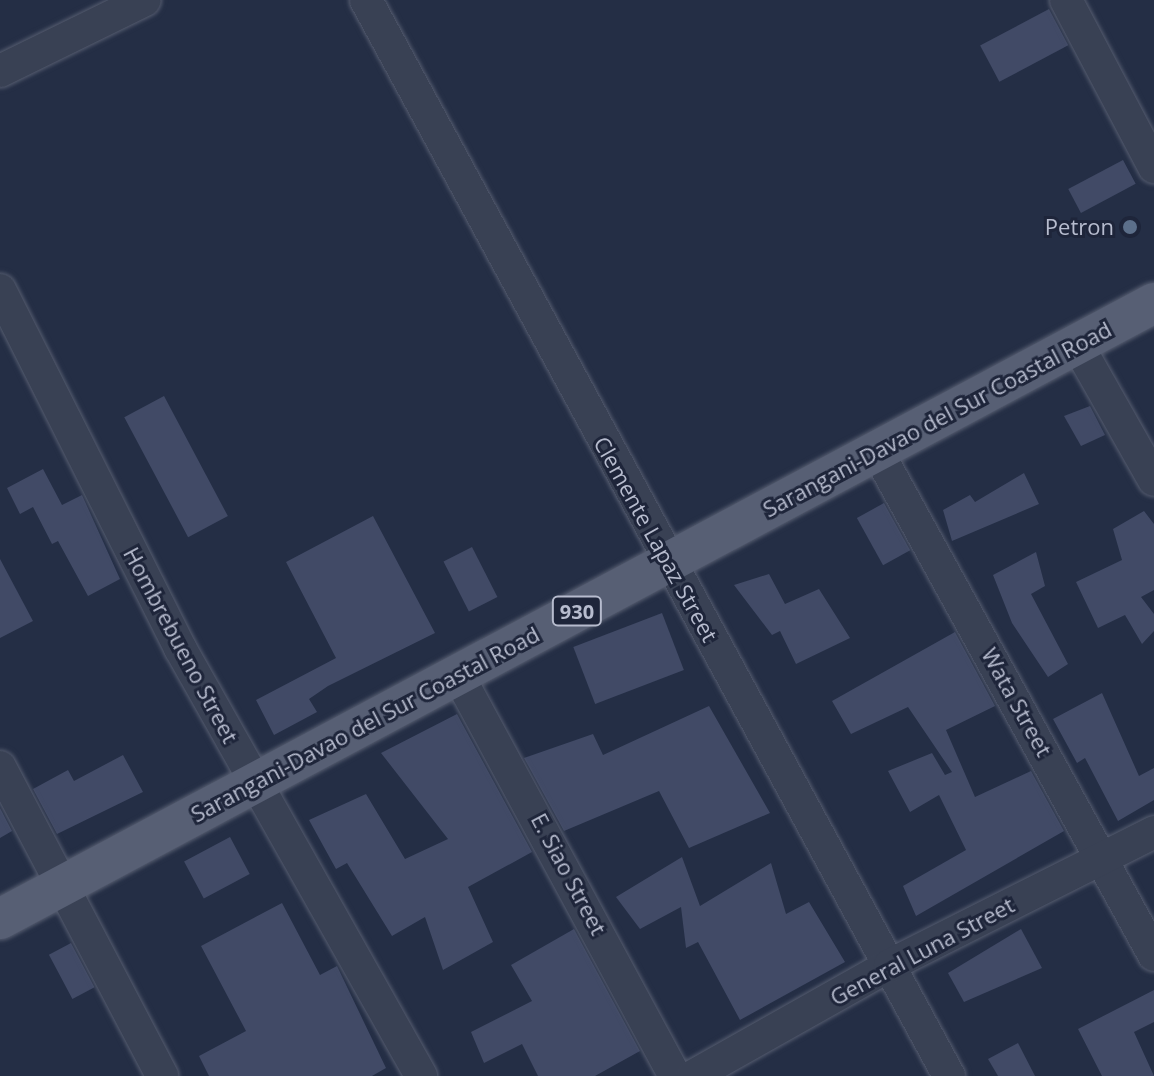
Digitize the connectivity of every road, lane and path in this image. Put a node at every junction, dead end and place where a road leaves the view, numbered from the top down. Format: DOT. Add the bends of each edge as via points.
graph roads {
  1 [pos="145,0"];
  2 [pos="366,0"];
  3 [pos="1066,0"];
  4 [pos="0,71"];
  5 [pos="1154,167"];
  6 [pos="0,290"];
  7 [pos="1154,303"];
  8 [pos="1077,344"];
  9 [pos="877,451"];
  10 [pos="1154,480"];
  11 [pos="669,562"];
  12 [pos="458,675"];
  13 [pos="0,767"];
  14 [pos="254,783"];
  15 [pos="1154,832"];
  16 [pos="1104,858"];
  17 [pos="62,886"];
  18 [pos="0,919"];
  19 [pos="1154,955"];
  20 [pos="890,965"];
  21 [pos="162,1076"];
  22 [pos="421,1076"];
  23 [pos="675,1076"];
  24 [pos="693,1076"];
  25 [pos="949,1076"];
  1 -- 4 [label="street"];
  2 -- 11 [label="street, Clemente Lapaz Street"];
  3 -- 5 [label="street"];
  6 -- 14 [label="street, Hombrebueno Street"];
  7 -- 8 [label="main road, Sarangani-Davao del Sur Coastal Road / 930"];
  8 -- 9 [label="main road, Sarangani-Davao del Sur Coastal Road / 930"];
  8 -- 10 [label="street"];
  9 -- 11 [label="main road, Sarangani-Davao del Sur Coastal Road / 930"];
  9 -- 16 [label="street, Wata Street"];
  11 -- 12 [label="main road, Sarangani-Davao del Sur Coastal Road / 930"];
  11 -- 20 [label="street, Clemente Lapaz Street"];
  12 -- 14 [label="main road, Sarangani-Davao del Sur Coastal Road / 930"];
  12 -- 23 [label="street, E. Siao Street"];
  13 -- 17 [label="street"];
  14 -- 17 [label="main road, Sarangani-Davao del Sur Coastal Road / 930"];
  14 -- 22 [label="street, Hombrebueno Street"];
  15 -- 16 [label="street, General Luna Street"];
  16 -- 19 [label="street, Wata Street"];
  16 -- 20 [label="street, General Luna Street"];
  17 -- 18 [label="main road, Sarangani-Davao del Sur Coastal Road / 930"];
  17 -- 21 [label="street"];
  20 -- 24 [label="street, General Luna Street"];
  20 -- 25 [label="street, Clemente Lapaz Street"];
}
